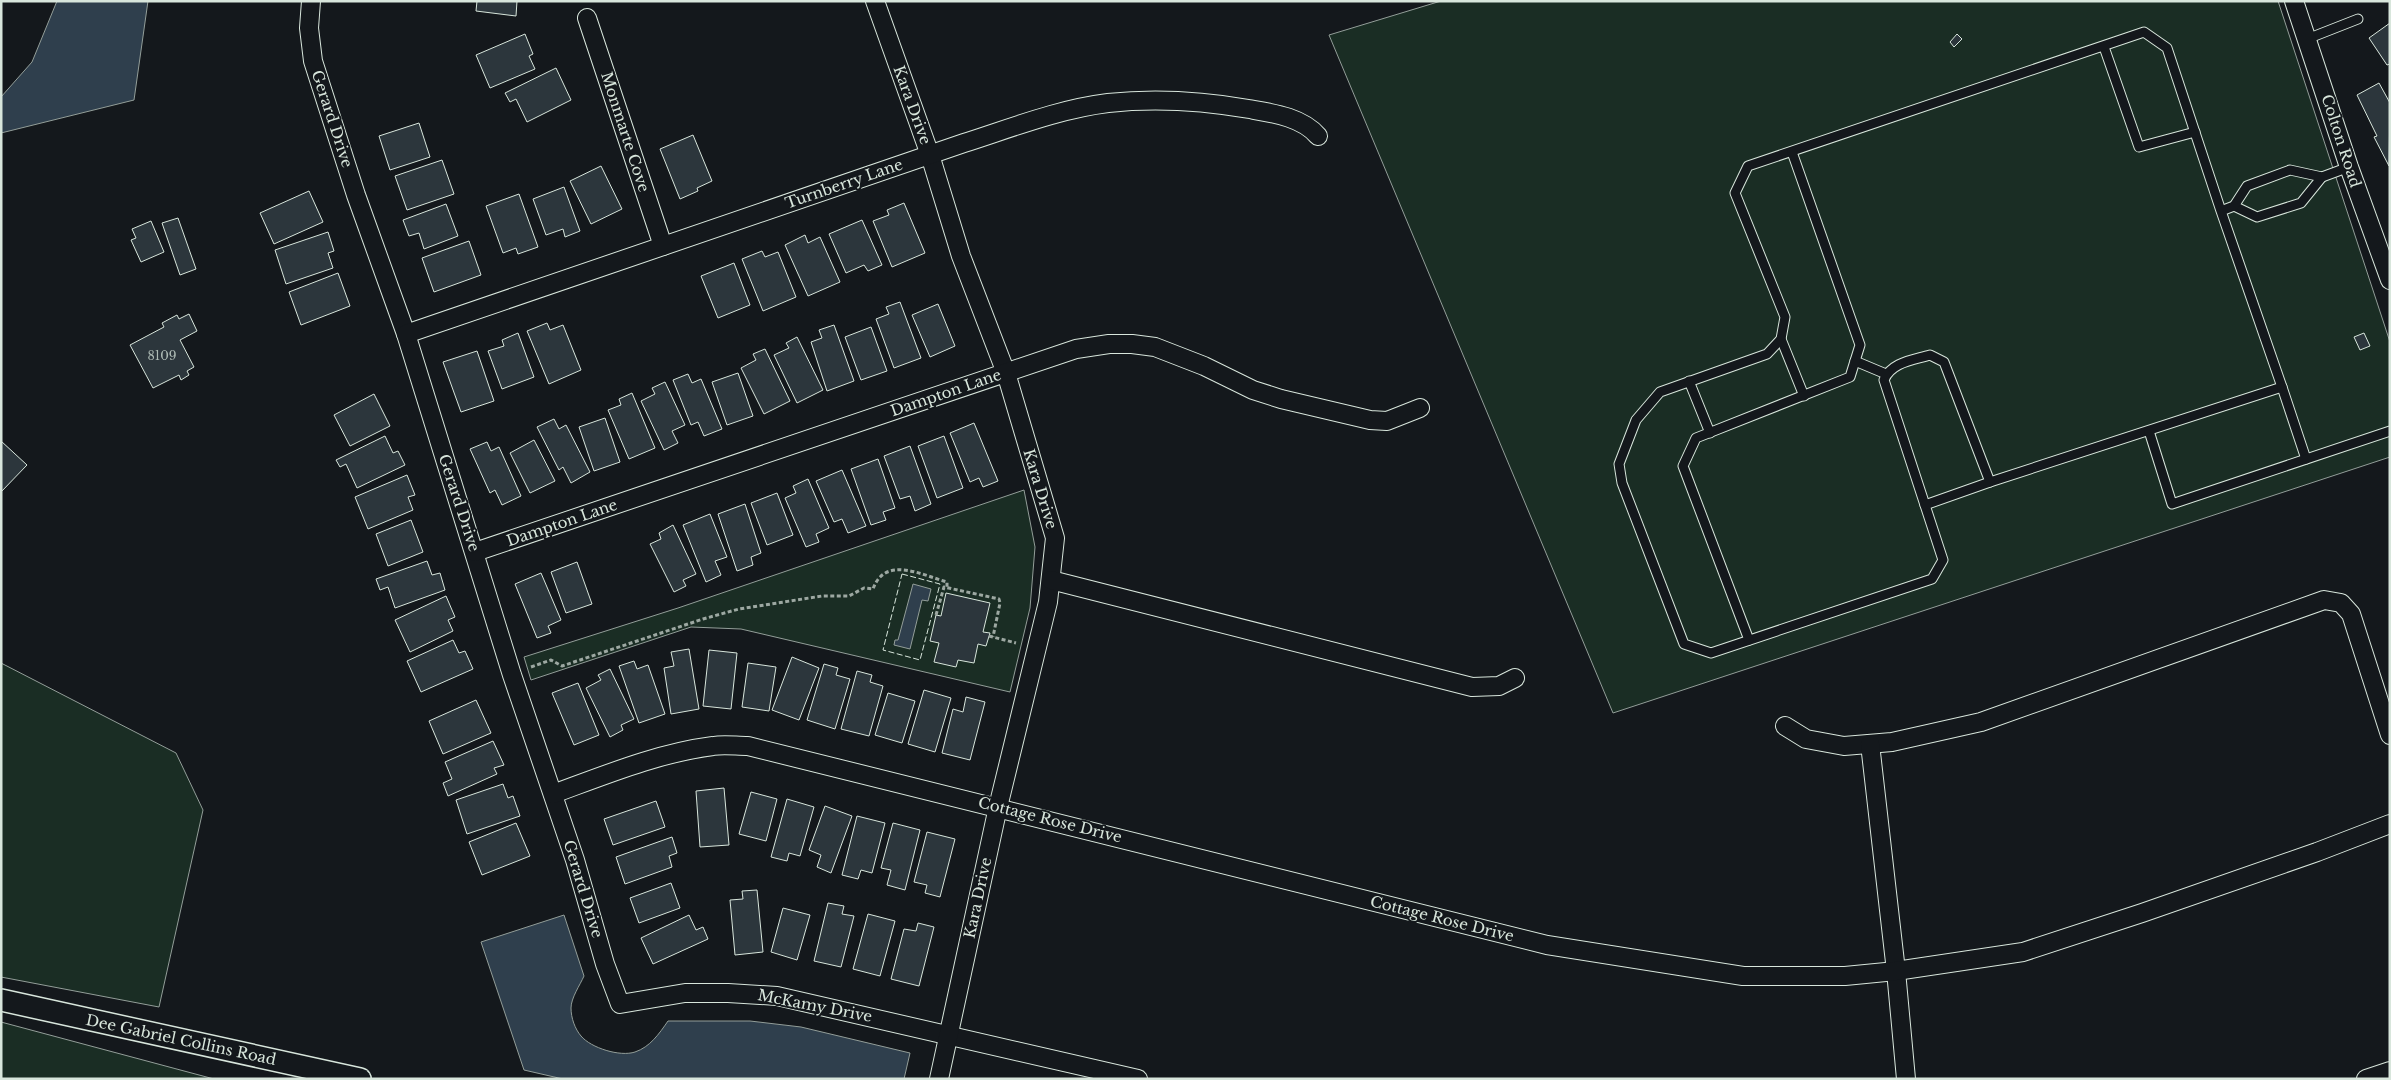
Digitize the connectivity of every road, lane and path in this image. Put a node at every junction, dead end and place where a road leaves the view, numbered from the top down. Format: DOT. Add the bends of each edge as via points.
graph roads {
  1 [pos="311,1"];
  2 [pos="875,1"];
  3 [pos="2294,1"];
  4 [pos="587,18"];
  5 [pos="2358,19"];
  6 [pos="2308,39"];
  7 [pos="2104,47"];
  8 [pos="2195,132"];
  9 [pos="1318,136"];
  10 [pos="1792,152"];
  11 [pos="930,155"];
  12 [pos="2348,167"];
  13 [pos="2322,177"];
  14 [pos="2234,206"];
  15 [pos="2221,212"];
  16 [pos="663,246"];
  17 [pos="2390,280"];
  18 [pos="406,334"];
  19 [pos="1781,340"];
  20 [pos="1855,361"];
  21 [pos="1006,374"];
  22 [pos="1886,374"];
  23 [pos="1689,381"];
  24 [pos="2282,387"];
  25 [pos="1804,396"];
  26 [pos="1420,408"];
  27 [pos="2149,431"];
  28 [pos="2390,431"];
  29 [pos="1710,433"];
  30 [pos="2306,459"];
  31 [pos="1990,482"];
  32 [pos="1925,505"];
  33 [pos="475,552"];
  34 [pos="1051,580"];
  35 [pos="946,587"];
  36 [pos="936,615"];
  37 [pos="1749,640"];
  38 [pos="1016,643"];
  39 [pos="531,667"];
  40 [pos="1515,678"];
  41 [pos="1785,726"];
  42 [pos="2390,735"];
  43 [pos="1870,744"];
  44 [pos="553,794"];
  45 [pos="998,807"];
  46 [pos="2390,824"];
  47 [pos="1896,971"];
  48 [pos="7,1002"];
  49 [pos="620,1004"];
  50 [pos="949,1034"];
  51 [pos="2390,1071"];
  52 [pos="360,1079"];
  53 [pos="939,1079"];
  54 [pos="1138,1079"];
  55 [pos="1906,1079"];
  56 [pos="2366,1079"];
  1 -- 18 [label="street, Gerard Drive" via="309,28 313,61 356,195"];
  2 -- 11 [label="street, Kara Drive"];
  3 -- 6 [label="street, Colton Road"];
  4 -- 16 [label="street, Monmarte Cove"];
  5 -- 6 [label="lane"];
  6 -- 12 [label="street, Colton Road"];
  7 -- 8 [label="lane" via="2144,32 2167,48"];
  7 -- 8 [label="lane" via="2139,147"];
  7 -- 10 [label="lane"];
  8 -- 15 [label="lane"];
  9 -- 11 [label="street, Turnberry Lane" via="1300,123 1270,113 1227,105 1145,101 1107,103 1059,114"];
  10 -- 19 [label="lane" via="1748,166 1735,193 1785,317"];
  10 -- 20 [label="lane" via="1860,345"];
  11 -- 16 [label="street, Turnberry Lane"];
  11 -- 21 [label="street, Kara Drive" via="961,256"];
  12 -- 13 [label="lane"];
  12 -- 17 [label="street, Colton Road"];
  13 -- 14 [label="lane" via="2290,170 2247,186"];
  13 -- 14 [label="lane" via="2301,204 2257,217"];
  14 -- 15 [label="lane"];
  15 -- 24 [label="lane"];
  16 -- 18 [label="street, Turnberry Lane"];
  18 -- 33 [label="street, Gerard Drive"];
  19 -- 23 [label="lane" via="1767,354"];
  19 -- 25 [label="lane"];
  20 -- 22 [label="lane"];
  20 -- 25 [label="lane" via="1850,376"];
  21 -- 26 [label="street, Dampton Lane" via="1076,349 1132,344 1178,354 1237,383 1281,399 1370,420 1387,421"];
  21 -- 33 [label="street, Dampton Lane"];
  21 -- 34 [label="street, Kara Drive" via="1055,538"];
  22 -- 31 [label="lane" via="1897,365 1930,355 1944,362"];
  22 -- 32 [label="lane" via="1884,380"];
  23 -- 29 [label="lane"];
  23 -- 37 [label="lane" via="1660,392 1636,420 1618,464 1622,483 1684,644 1711,653"];
  24 -- 27 [label="lane"];
  24 -- 30 [label="lane"];
  25 -- 29 [label="lane"];
  27 -- 30 [label="lane" via="2172,504"];
  27 -- 31 [label="lane"];
  28 -- 30 [label="lane"];
  29 -- 37 [label="lane" via="1696,438 1683,466"];
  31 -- 32 [label="lane"];
  32 -- 37 [label="lane" via="1943,560 1932,579"];
  33 -- 44 [label="street, Gerard Drive" via="512,675"];
  34 -- 40 [label="street" via="1472,687 1499,686"];
  34 -- 45 [label="street, Kara Drive"];
  35 -- 36 [label="path"];
  35 -- 38 [label="path" via="998,599 1000,603 991,637"];
  35 -- 39 [label="path" via="947,582 897,569 888,570 882,573 873,589 864,588 849,596 822,596 739,609 562,666 552,660"];
  41 -- 43 [label="street" via="1806,739 1844,746"];
  42 -- 43 [label="street" via="2352,614 2341,603 2324,600 1981,722"];
  43 -- 47 [label="street"];
  44 -- 45 [label="street, Cottage Rose Drive" via="648,760 714,745 748,746"];
  44 -- 49 [label="street, Gerard Drive"];
  45 -- 47 [label="street, Cottage Rose Drive" via="1547,946 1743,976 1845,976"];
  45 -- 50 [label="street, Kara Drive"];
  46 -- 47 [label="street, Cottage Rose Drive" via="2023,952"];
  47 -- 55 [label="street"];
  48 -- 52 [label="street, Dee Gabriel Collins Road"];
  49 -- 50 [label="street, McKamy Drive" via="685,993 777,996"];
  50 -- 53 [label="street, Kara Drive"];
  50 -- 54 [label="street, McKamy Drive"];
  51 -- 56 [label="street"];
}
